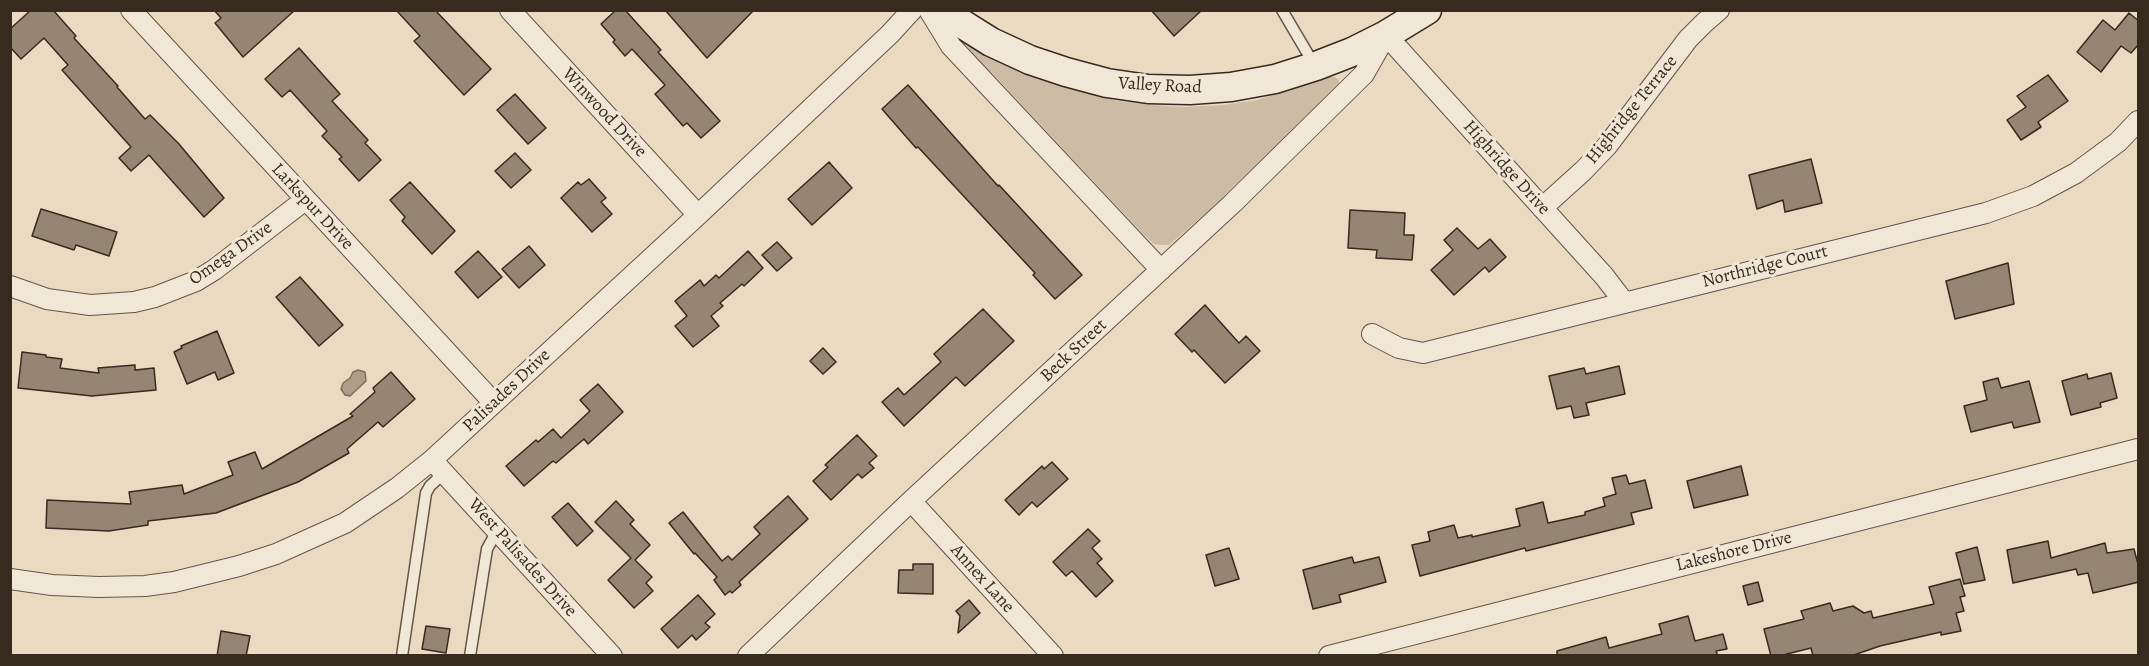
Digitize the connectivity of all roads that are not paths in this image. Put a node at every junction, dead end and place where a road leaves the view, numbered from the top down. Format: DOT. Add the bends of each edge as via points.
graph roads {
  1 [pos="131,10"];
  2 [pos="510,10"];
  3 [pos="912,10"];
  4 [pos="929,10"];
  5 [pos="940,10"];
  6 [pos="1282,10"];
  7 [pos="1427,10"];
  8 [pos="1719,10"];
  9 [pos="1386,35"];
  10 [pos="1316,66"];
  11 [pos="2139,121"];
  12 [pos="305,200"];
  13 [pos="1542,207"];
  14 [pos="698,215"];
  15 [pos="1161,270"];
  16 [pos="10,286"];
  17 [pos="1624,302"];
  18 [pos="1372,334"];
  19 [pos="494,404"];
  20 [pos="2139,448"];
  21 [pos="438,466"];
  22 [pos="911,501"];
  23 [pos="497,531"];
  24 [pos="10,579"];
  25 [pos="402,656"];
  26 [pos="470,656"];
  27 [pos="612,656"];
  28 [pos="748,656"];
  29 [pos="1053,656"];
  30 [pos="1329,656"];
  1 -- 12 [label="street, Larkspur Drive"];
  2 -- 14 [label="street, Winwood Drive"];
  3 -- 14 [label="street, Palisades Drive"];
  4 -- 15 [label="street" via="951,46"];
  5 -- 10 [label="main road, Valley Road" via="991,42 1030,60 1107,83 1190,90 1231,87"];
  6 -- 10 [label="lane"];
  7 -- 9 [label="main road, Valley Road"];
  8 -- 13 [label="street, Highridge Terrace" via="1688,39 1607,146"];
  9 -- 10 [label="main road, Valley Road"];
  9 -- 13 [label="street, Highridge Drive"];
  9 -- 15 [label="street, Beck Street" via="1364,74"];
  11 -- 17 [label="street, Northridge Court" via="2076,173 2033,196 1986,213"];
  12 -- 16 [label="street, Omega Drive" via="214,270 155,297 90,305 47,299"];
  12 -- 19 [label="street, Larkspur Drive"];
  13 -- 17 [label="street, Highridge Drive"];
  14 -- 19 [label="street, Palisades Drive"];
  15 -- 22 [label="street, Beck Street"];
  17 -- 18 [label="street, Northridge Court" via="1423,353 1399,348"];
  19 -- 21 [label="street, Palisades Drive"];
  20 -- 30 [label="street, Lakeshore Drive"];
  21 -- 23 [label="street, West Palisades Drive"];
  21 -- 24 [label="street, Palisades Drive" via="345,523 239,566 145,586 52,585"];
  21 -- 25 [label="lane" via="426,493"];
  22 -- 28 [label="street, Beck Street"];
  22 -- 29 [label="street, Annex Lane"];
  23 -- 26 [label="lane" via="487,549"];
  23 -- 27 [label="street, West Palisades Drive"];
}
